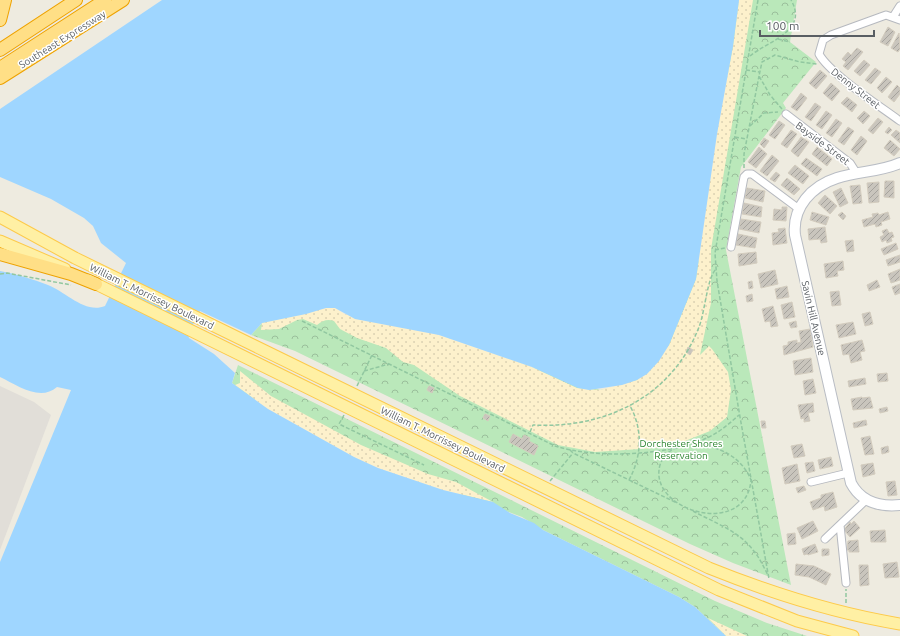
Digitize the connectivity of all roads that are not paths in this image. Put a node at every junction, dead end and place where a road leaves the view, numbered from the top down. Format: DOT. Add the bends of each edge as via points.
graph roads {
  1 [pos="5,0"];
  2 [pos="76,0"];
  3 [pos="96,0"];
  4 [pos="105,0"];
  5 [pos="123,0"];
  6 [pos="900,6"];
  7 [pos="897,19"];
  8 [pos="0,20"];
  9 [pos="0,50"];
  10 [pos="0,61"];
  11 [pos="0,68"];
  12 [pos="0,78"];
  13 [pos="786,114"];
  14 [pos="900,122"];
  15 [pos="900,163"];
  16 [pos="857,174"];
  17 [pos="799,209"];
  18 [pos="0,217"];
  19 [pos="0,241"];
  20 [pos="731,247"];
  21 [pos="0,254"];
  22 [pos="96,284"];
  23 [pos="848,473"];
  24 [pos="811,482"];
  25 [pos="866,500"];
  26 [pos="900,505"];
  27 [pos="840,525"];
  28 [pos="825,539"];
  29 [pos="846,583"];
  30 [pos="900,624"];
  31 [pos="853,636"];
  1 -- 8 [label="highway"];
  2 -- 9 [label="highway"];
  3 -- 10 [label="highway"];
  4 -- 11 [label="highway"];
  5 -- 12 [label="highway, Southeast Expressway"];
  6 -- 7 [label="street"];
  7 -- 14 [label="street, Denny Street" via="886,15 831,35 823,40 819,54 843,78"];
  13 -- 16 [label="street, Bayside Street" via="850,163"];
  15 -- 16 [label="street, Savin Hill Avenue" via="877,171"];
  16 -- 17 [label="street, Savin Hill Avenue" via="822,185 808,196"];
  17 -- 20 [label="street" via="752,174 747,174 744,177"];
  17 -- 23 [label="street, Savin Hill Avenue" via="795,220 795,235"];
  18 -- 30 [label="main road, William T. Morrissey Boulevard" via="62,252 709,568 762,589 813,605"];
  19 -- 22 [label="main road, William T. Morrissey Boulevard"];
  21 -- 22 [label="highway"];
  22 -- 31 [label="main road, William T. Morrissey Boulevard" via="726,593 797,621"];
  23 -- 24 [label="street"];
  23 -- 25 [label="street, Savin Hill Avenue" via="855,489"];
  25 -- 26 [label="street" via="878,504"];
  25 -- 27 [label="street"];
  27 -- 28 [label="street"];
  27 -- 29 [label="street"];
}
